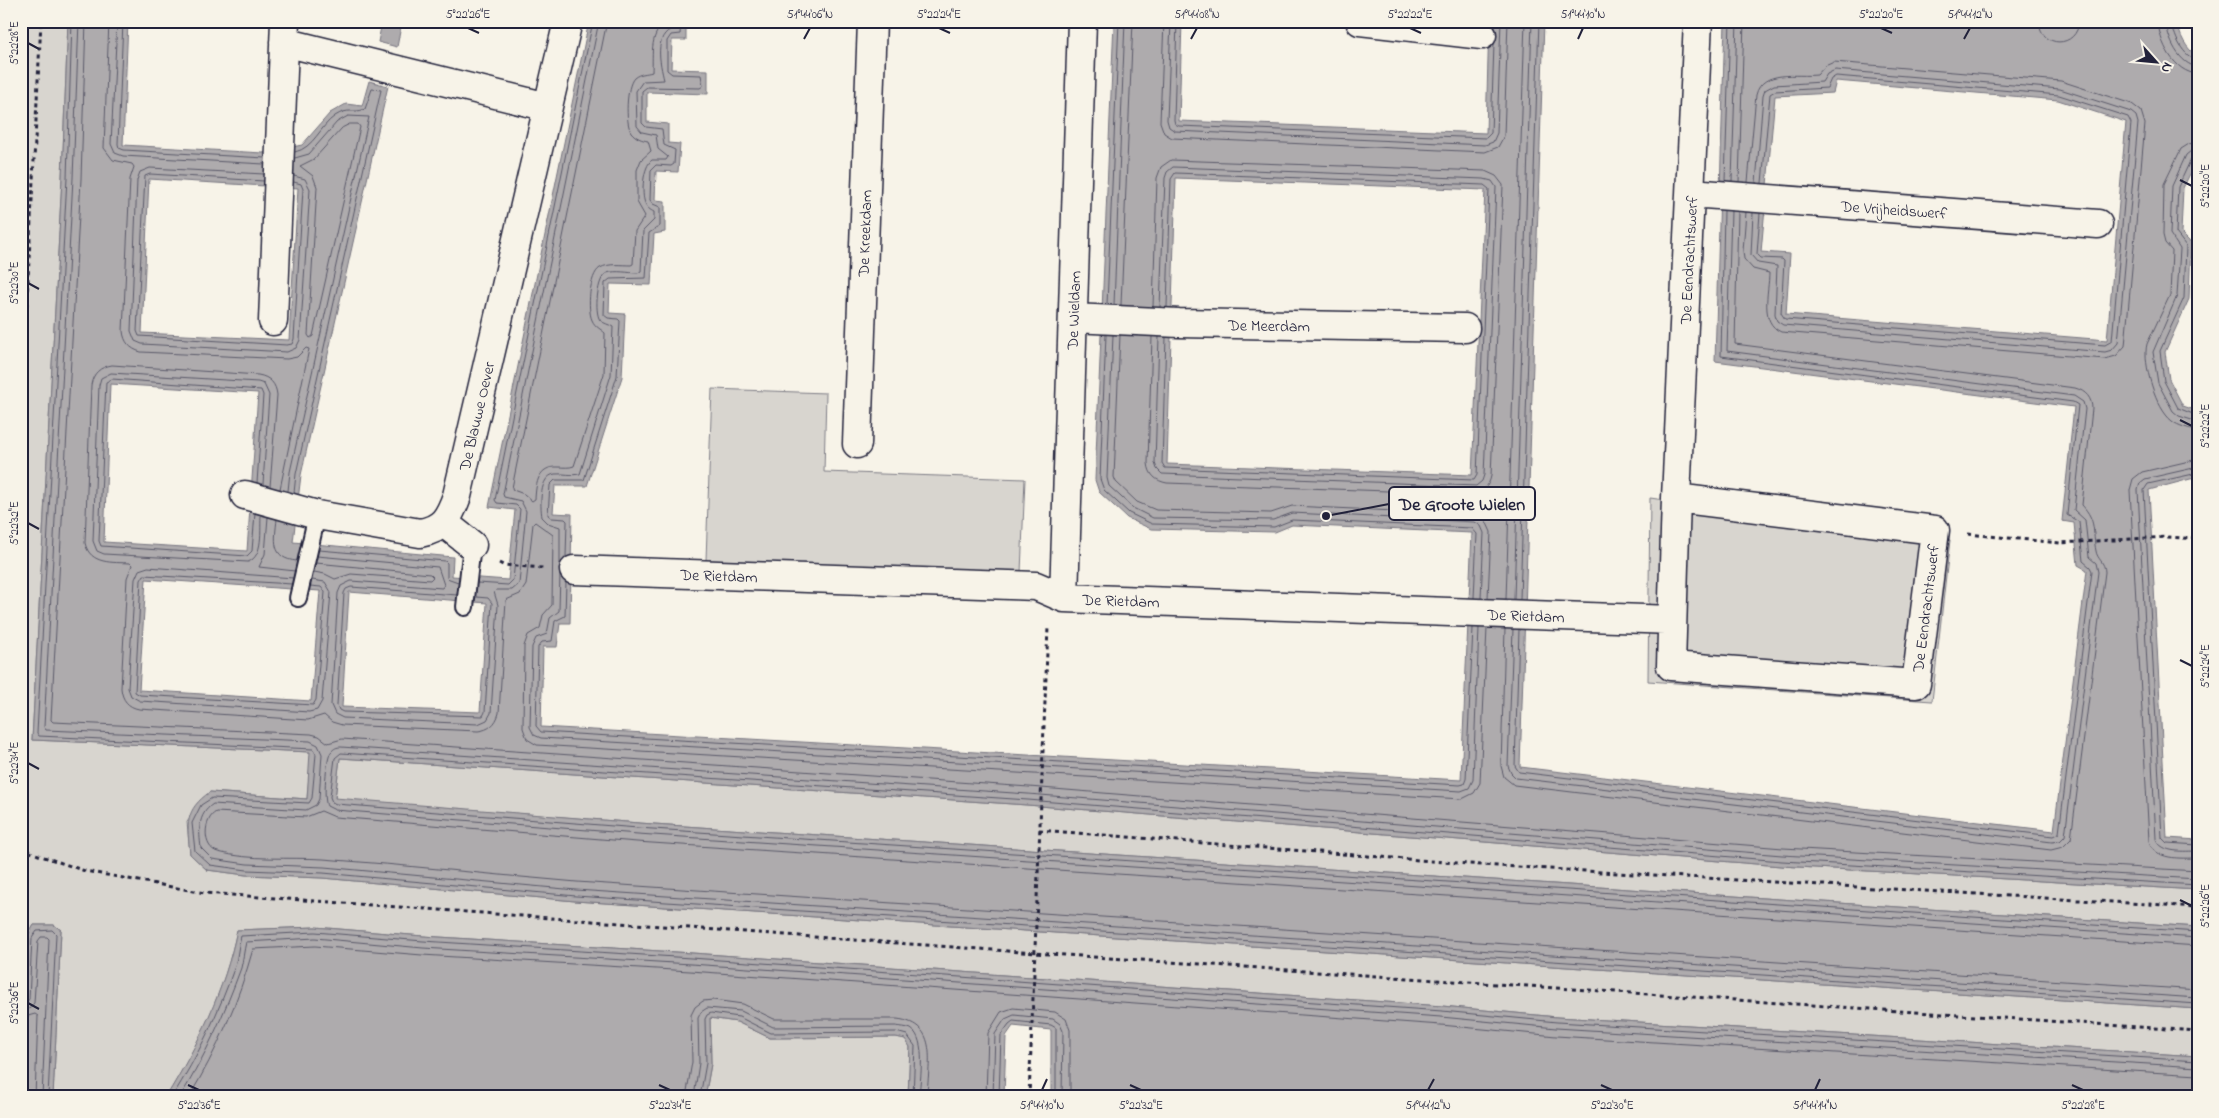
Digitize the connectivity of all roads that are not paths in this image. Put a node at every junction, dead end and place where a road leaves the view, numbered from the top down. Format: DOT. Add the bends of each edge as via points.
graph roads {
  1 [pos="568,21"];
  2 [pos="872,21"];
  3 [pos="1082,21"];
  4 [pos="1360,21"];
  5 [pos="1698,21"];
  6 [pos="284,31"];
  7 [pos="1482,35"];
  8 [pos="548,107"];
  9 [pos="1701,194"];
  10 [pos="2098,224"];
  11 [pos="1083,319"];
  12 [pos="273,321"];
  13 [pos="1465,328"];
  14 [pos="857,444"];
  15 [pos="245,495"];
  16 [pos="1676,498"];
  17 [pos="311,522"];
  18 [pos="444,523"];
  19 [pos="471,556"];
  20 [pos="574,570"];
  21 [pos="1057,595"];
  22 [pos="298,598"];
  23 [pos="465,607"];
  24 [pos="1672,620"];
  1 -- 8 [label="street, De Blauwe Oever"];
  2 -- 14 [label="street, De Kreekdam"];
  3 -- 11 [label="street, De Wieldam"];
  4 -- 7 [label="street"];
  5 -- 9 [label="street, De Eendrachtswerf"];
  6 -- 8 [label="street"];
  6 -- 12 [label="street"];
  8 -- 18 [label="street, De Blauwe Oever" via="457,496"];
  9 -- 10 [label="street, De Vrijheidswerf"];
  9 -- 16 [label="street, De Eendrachtswerf"];
  11 -- 13 [label="street, De Meerdam"];
  11 -- 21 [label="street, De Wieldam"];
  15 -- 17 [label="street"];
  16 -- 24 [label="street, De Eendrachtswerf"];
  16 -- 24 [label="street, De Eendrachtswerf" via="1935,530 1916,684 1671,666"];
  17 -- 18 [label="street" via="420,533 433,531"];
  17 -- 22 [label="lane"];
  18 -- 19 [label="street"];
  19 -- 23 [label="lane"];
  20 -- 21 [label="street, De Rietdam" via="1036,586"];
  21 -- 24 [label="street, De Rietdam"];
}
